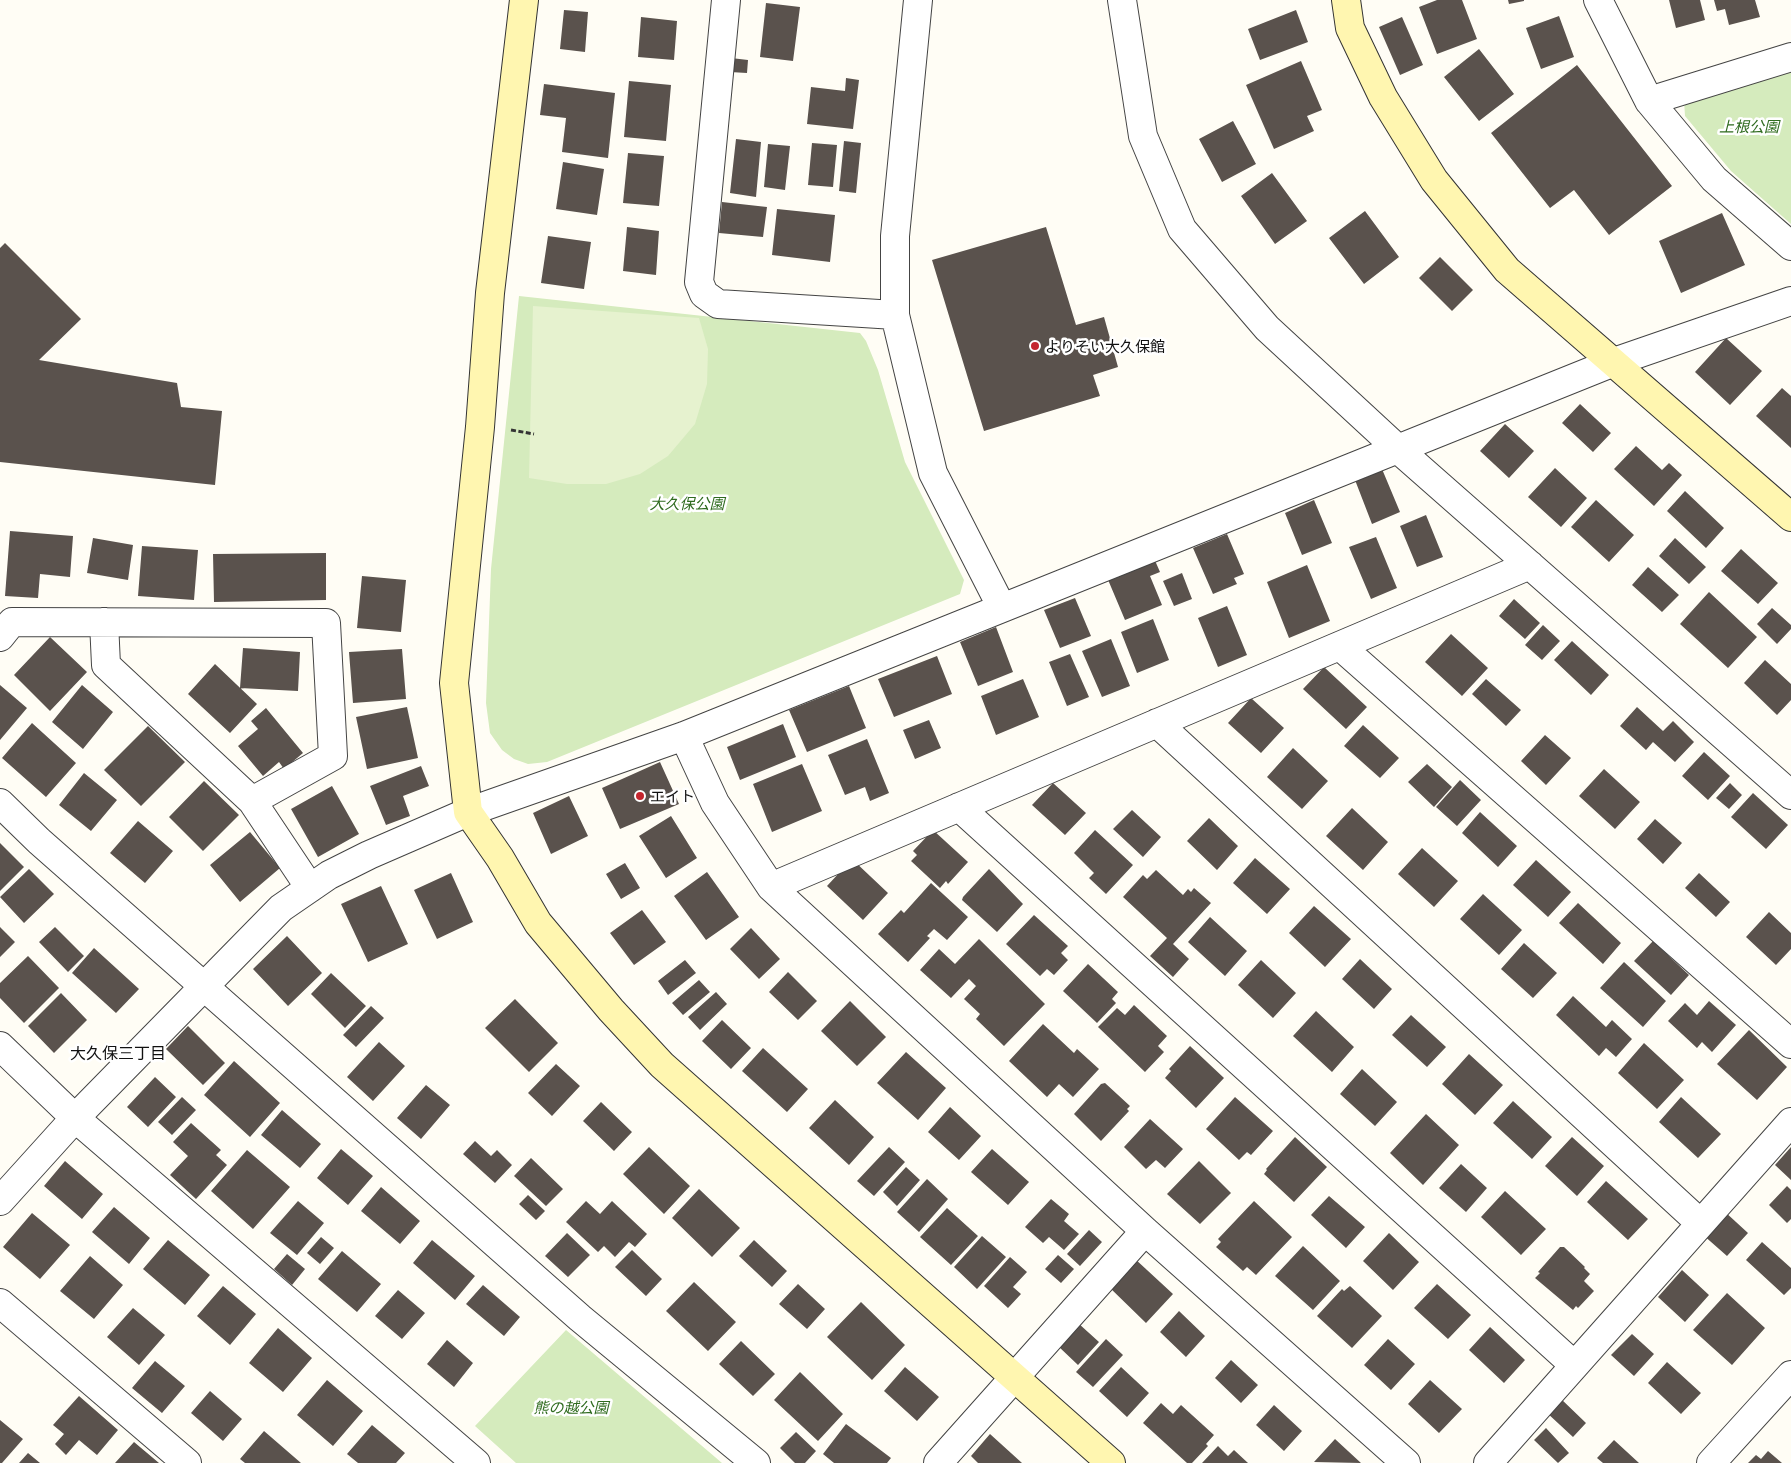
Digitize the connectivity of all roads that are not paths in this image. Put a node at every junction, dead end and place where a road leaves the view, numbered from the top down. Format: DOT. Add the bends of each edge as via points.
graph roads {
  1 [pos="524,0"];
  2 [pos="726,0"];
  3 [pos="918,0"];
  4 [pos="1122,0"];
  5 [pos="1346,0"];
  6 [pos="1598,0"];
  7 [pos="1791,57"];
  8 [pos="1649,101"];
  9 [pos="1791,246"];
  10 [pos="1791,302"];
  11 [pos="895,315"];
  12 [pos="1614,362"];
  13 [pos="1399,450"];
  14 [pos="1791,516"];
  15 [pos="1530,565"];
  16 [pos="1002,608"];
  17 [pos="104,622"];
  18 [pos="0,637"];
  19 [pos="1340,646"];
  20 [pos="1158,723"];
  21 [pos="684,736"];
  22 [pos="1791,795"];
  23 [pos="252,801"];
  24 [pos="0,803"];
  25 [pos="959,807"];
  26 [pos="468,812"];
  27 [pos="771,887"];
  28 [pos="310,888"];
  29 [pos="204,986"];
  30 [pos="1791,1044"];
  31 [pos="0,1046"];
  32 [pos="75,1118"];
  33 [pos="1791,1122"];
  34 [pos="0,1201"];
  35 [pos="1699,1222"];
  36 [pos="1145,1231"];
  37 [pos="0,1302"];
  38 [pos="1574,1365"];
  39 [pos="1791,1375"];
  40 [pos="1013,1378"];
  41 [pos="187,1463"];
  42 [pos="476,1463"];
  43 [pos="756,1463"];
  44 [pos="938,1463"];
  45 [pos="1112,1463"];
  46 [pos="1406,1463"];
  47 [pos="1488,1463"];
  48 [pos="1711,1463"];
  1 -- 26 [label="street" via="490,293 454,683"];
  2 -- 11 [label="street" via="699,282 704,294 718,304"];
  3 -- 11 [label="street" via="896,236"];
  4 -- 13 [label="street" via="1143,136 1182,229 1267,328"];
  5 -- 12 [label="street" via="1350,28 1383,97 1434,180 1508,270"];
  6 -- 8 [label="street"];
  7 -- 8 [label="street"];
  8 -- 9 [label="street" via="1714,178"];
  10 -- 12 [label="street"];
  11 -- 16 [label="street" via="933,473"];
  12 -- 13 [label="street"];
  12 -- 14 [label="street"];
  13 -- 15 [label="street"];
  13 -- 16 [label="street"];
  15 -- 19 [label="street"];
  15 -- 22 [label="street"];
  16 -- 21 [label="street"];
  17 -- 18 [label="street" via="12,622"];
  17 -- 23 [label="street" via="106,665"];
  17 -- 23 [label="street" via="326,623 333,756"];
  19 -- 20 [label="street"];
  19 -- 30 [label="street"];
  20 -- 25 [label="street"];
  20 -- 35 [label="street"];
  21 -- 26 [label="street"];
  21 -- 27 [label="street" via="715,803"];
  23 -- 28 [label="street"];
  24 -- 29 [label="street"];
  25 -- 27 [label="street"];
  25 -- 38 [label="street"];
  26 -- 28 [label="street" via="369,855"];
  26 -- 40 [label="street" via="500,858 538,923 662,1065"];
  27 -- 36 [label="street"];
  28 -- 29 [label="street" via="281,908"];
  29 -- 32 [label="street"];
  29 -- 43 [label="street" via="580,1318"];
  31 -- 32 [label="street"];
  32 -- 34 [label="street"];
  32 -- 42 [label="street"];
  33 -- 35 [label="street"];
  35 -- 38 [label="street"];
  36 -- 40 [label="street"];
  36 -- 46 [label="street"];
  37 -- 41 [label="street"];
  38 -- 47 [label="street"];
  39 -- 48 [label="street"];
  40 -- 44 [label="street"];
  40 -- 45 [label="street"];
}
